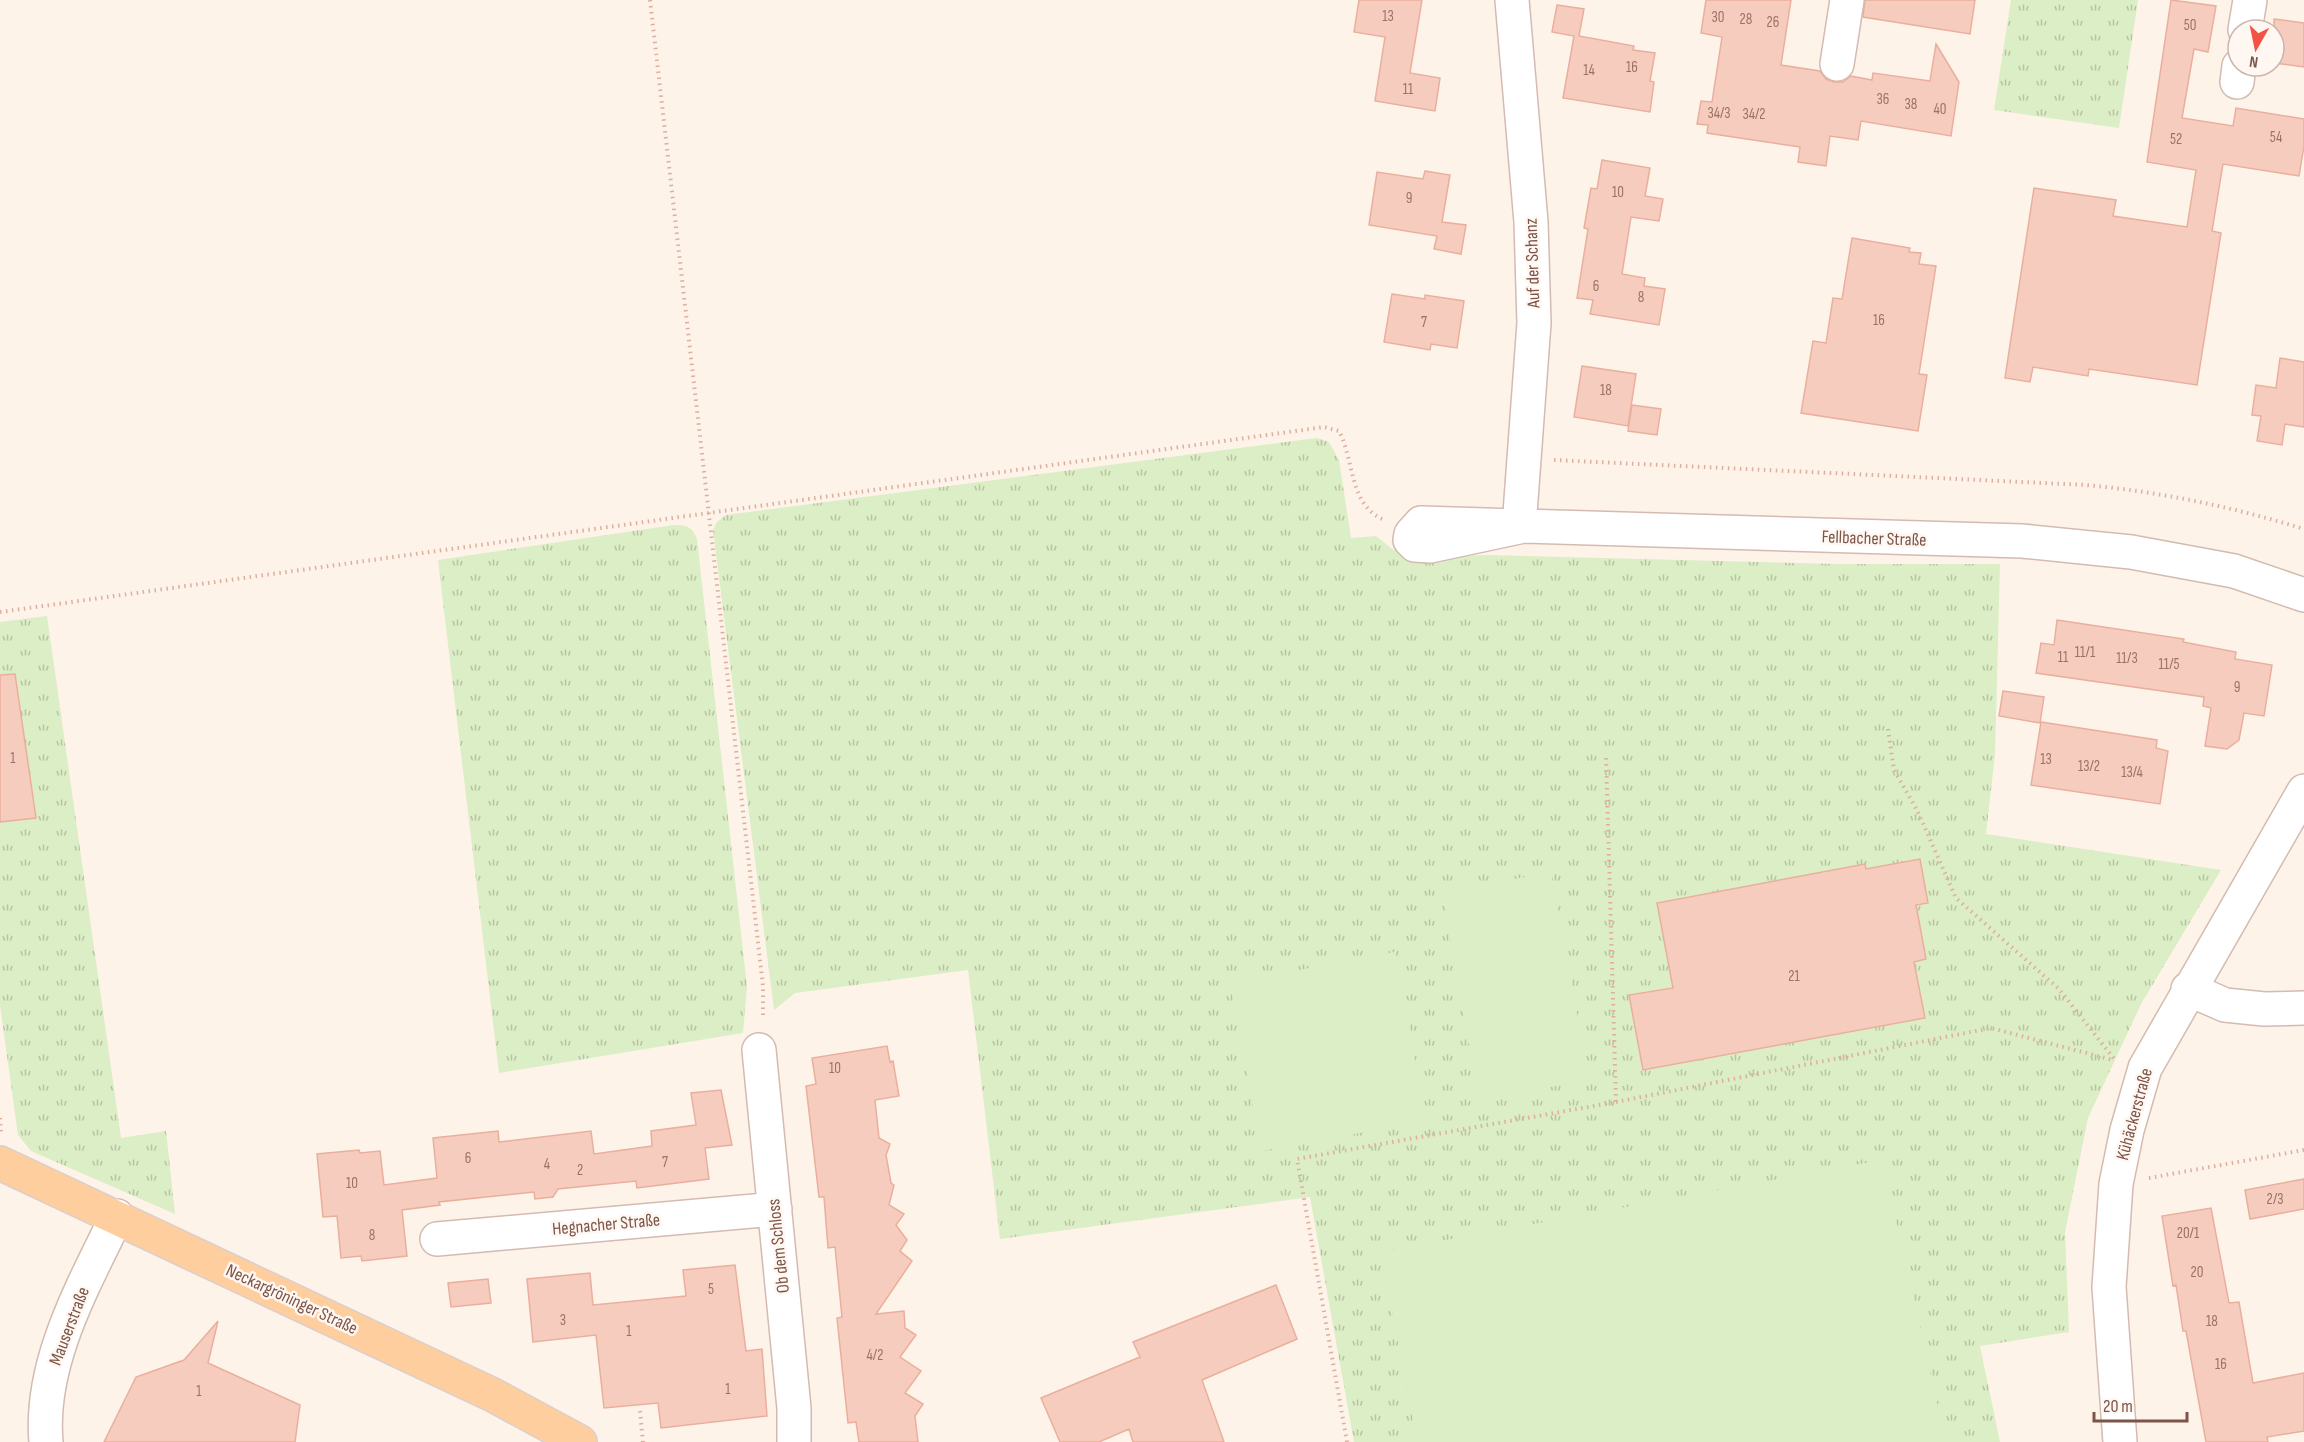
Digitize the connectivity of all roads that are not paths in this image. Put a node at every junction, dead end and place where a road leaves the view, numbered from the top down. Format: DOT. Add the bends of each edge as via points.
graph roads {
  1 [pos="1512,0"];
  2 [pos="1847,0"];
  3 [pos="2250,0"];
  4 [pos="2247,18"];
  5 [pos="1837,64"];
  6 [pos="1430,524"];
  7 [pos="1519,527"];
  8 [pos="2304,595"];
  9 [pos="2304,791"];
  10 [pos="2188,989"];
  11 [pos="2304,1008"];
  12 [pos="759,1050"];
  13 [pos="0,1163"];
  14 [pos="775,1209"];
  15 [pos="117,1216"];
  16 [pos="437,1239"];
  17 [pos="46,1442"];
  18 [pos="580,1442"];
  19 [pos="794,1442"];
  20 [pos="2120,1442"];
  1 -- 7 [label="street, Auf der Schanz" via="1531,222 1534,306"];
  2 -- 5 [label="street"];
  3 -- 4 [label="street"];
  6 -- 7 [label="street, Fellbacher Straße"];
  7 -- 8 [label="street, Fellbacher Straße" via="2022,541 2131,552 2223,569"];
  9 -- 10 [label="street, Kühäckerstraße"];
  10 -- 11 [label="street" via="2225,1005"];
  10 -- 20 [label="street, Kühäckerstraße" via="2130,1065 2109,1287"];
  12 -- 14 [label="street, Ob dem Schloss"];
  13 -- 15 [label="main road, Neckargröninger Straße"];
  14 -- 16 [label="street, Hegnacher Straße"];
  14 -- 19 [label="street, Ob dem Schloss"];
  15 -- 17 [label="street, Mauserstraße" via="76,1301 51,1374"];
  15 -- 18 [label="main road, Neckargröninger Straße" via="493,1395"];
}
